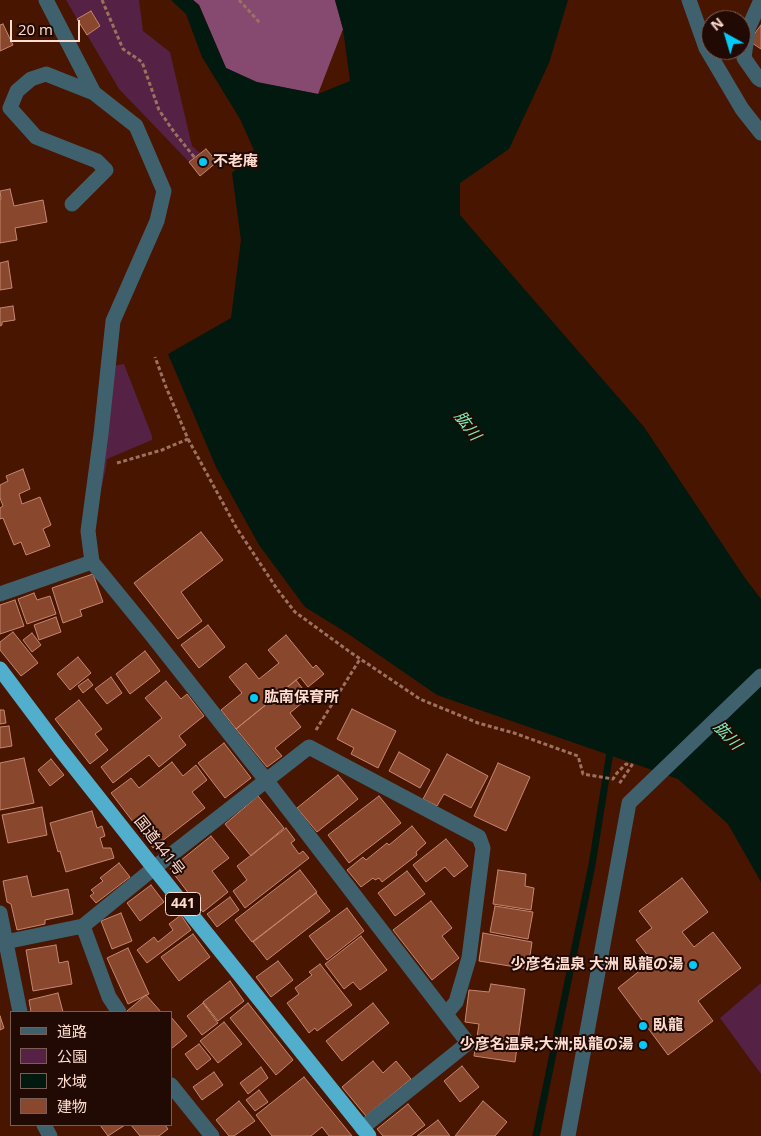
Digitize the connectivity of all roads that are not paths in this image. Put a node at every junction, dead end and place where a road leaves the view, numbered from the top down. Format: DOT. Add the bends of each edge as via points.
graph roads {
  1 [pos="46,0"];
  2 [pos="689,0"];
  3 [pos="761,0"];
  4 [pos="761,80"];
  5 [pos="94,93"];
  6 [pos="761,133"];
  7 [pos="72,204"];
  8 [pos="92,562"];
  9 [pos="0,594"];
  10 [pos="0,669"];
  11 [pos="761,676"];
  12 [pos="266,780"];
  13 [pos="154,868"];
  14 [pos="0,913"];
  15 [pos="83,926"];
  16 [pos="5,942"];
  17 [pos="20,1011"];
  18 [pos="118,1011"];
  19 [pos="446,1014"];
  20 [pos="172,1086"];
  21 [pos="365,1132"];
  22 [pos="212,1136"];
  23 [pos="568,1136"];
  1 -- 5 [label="street"];
  2 -- 6 [label="street" via="706,48 742,109"];
  3 -- 4 [label="street" via="748,29 744,58"];
  5 -- 7 [label="street" via="46,74 31,79 17,91 10,108 36,137 97,160 106,170"];
  5 -- 8 [label="street" via="136,126 164,191 157,221 114,321 88,531"];
  8 -- 9 [label="street"];
  8 -- 12 [label="street"];
  10 -- 13 [label="highway, 国道441号 / 441"];
  11 -- 23 [label="street" via="629,803"];
  12 -- 13 [label="street"];
  12 -- 19 [label="street"];
  12 -- 19 [label="street" via="309,747 479,836 483,848 469,958 456,1002"];
  13 -- 15 [label="street"];
  13 -- 21 [label="highway, 国道441号 / 441"];
  14 -- 16 [label="street"];
  15 -- 16 [label="street"];
  15 -- 18 [label="street" via="109,997"];
  16 -- 17 [label="street"];
  19 -- 21 [label="street" via="468,1043"];
  20 -- 22 [label="street"];
}
